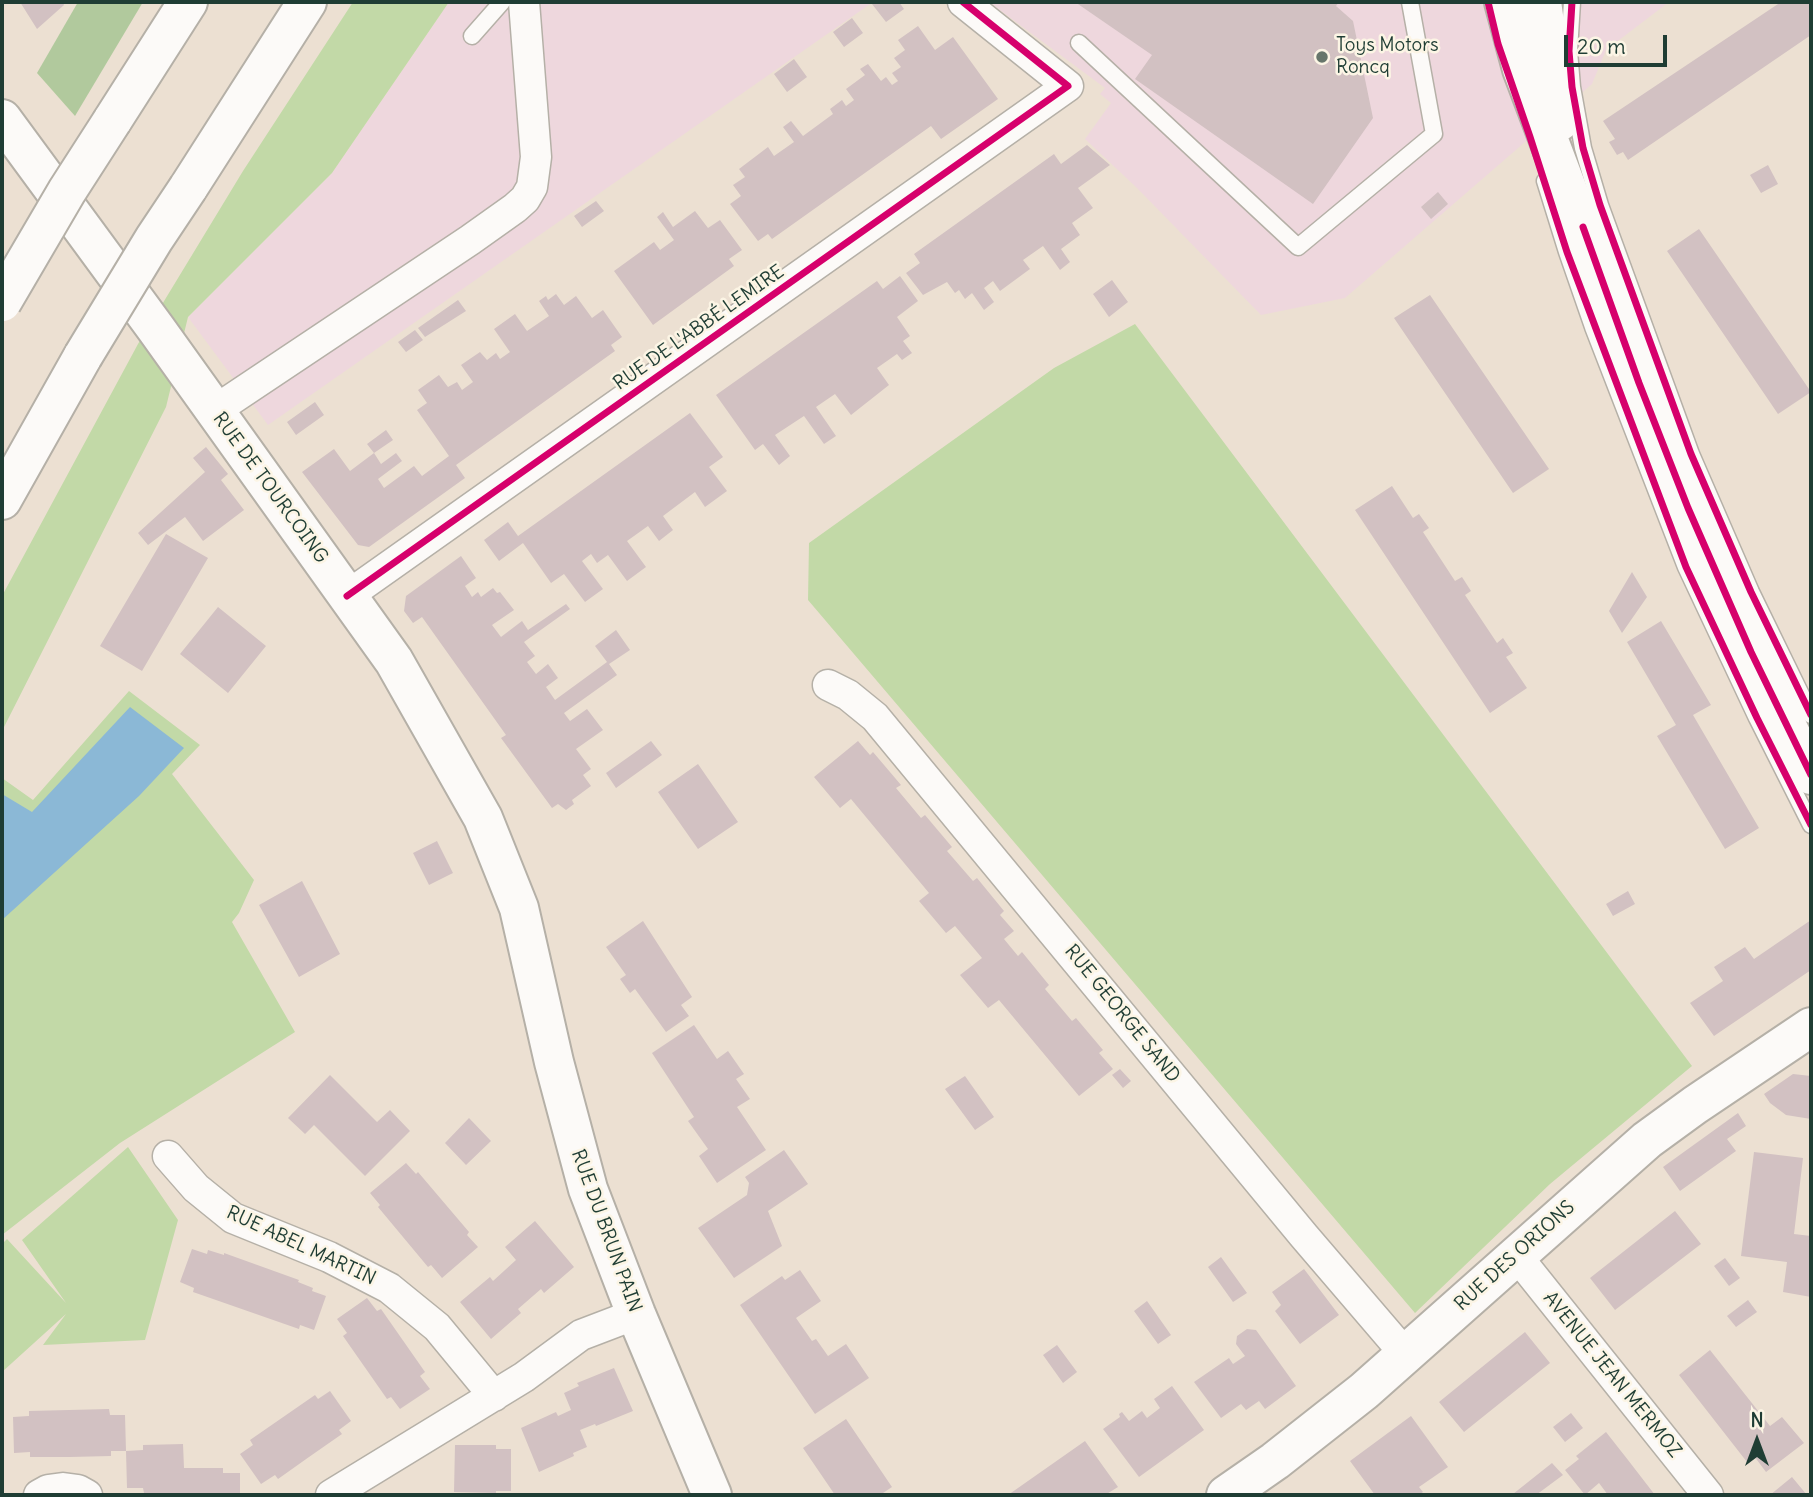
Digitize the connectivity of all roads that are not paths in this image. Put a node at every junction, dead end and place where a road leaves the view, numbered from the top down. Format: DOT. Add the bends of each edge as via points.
graph roads {
  1 [pos="188,2"];
  2 [pos="307,2"];
  3 [pos="502,2"];
  4 [pos="524,2"];
  5 [pos="963,2"];
  6 [pos="1410,2"];
  7 [pos="1488,2"];
  8 [pos="1504,2"];
  9 [pos="1542,2"];
  10 [pos="1572,2"];
  11 [pos="472,36"];
  12 [pos="1079,43"];
  13 [pos="2,120"];
  14 [pos="1583,227"];
  15 [pos="2,302"];
  16 [pos="214,411"];
  17 [pos="2,500"];
  18 [pos="347,596"];
  19 [pos="828,685"];
  20 [pos="1811,715"];
  21 [pos="1811,775"];
  22 [pos="1811,825"];
  23 [pos="507,876"];
  24 [pos="1811,1027"];
  25 [pos="167,1156"];
  26 [pos="1516,1255"];
  27 [pos="636,1314"];
  28 [pos="1406,1355"];
  29 [pos="494,1396"];
  30 [pos="39,1495"];
  31 [pos="87,1495"];
  32 [pos="331,1495"];
  33 [pos="712,1495"];
  34 [pos="1226,1495"];
  35 [pos="1708,1495"];
  1 -- 15 [label="main road, bridge"];
  2 -- 17 [label="main road, bridge" via="154,239"];
  3 -- 11 [label="lane"];
  4 -- 16 [label="street" via="536,157 532,187 525,199"];
  5 -- 18 [label="street, RUE DE L'ABBÉ LEMIRE" via="1068,86"];
  6 -- 12 [label="lane" via="1434,134 1298,247"];
  7 -- 22 [label="lane" via="1566,253 1681,555"];
  8 -- 14 [label="main road" via="1522,69"];
  9 -- 14 [label="main road" via="1561,139"];
  10 -- 20 [label="lane" via="1572,87 1600,205 1691,454"];
  13 -- 16 [label="main road, RUE DE TOURCOING"];
  14 -- 21 [label="main road" via="1688,508"];
  16 -- 18 [label="main road, RUE DE TOURCOING"];
  18 -- 23 [label="main road, RUE DE TOURCOING" via="417,701 482,818"];
  19 -- 28 [label="street, RUE GEORGE SAND" via="875,717"];
  23 -- 27 [label="main road, RUE DU BRUN PAIN" via="525,930 584,1177"];
  24 -- 26 [label="main road, RUE DES ORIONS" via="1647,1140"];
  25 -- 29 [label="street, RUE ABEL MARTIN" via="196,1188 233,1217 389,1287 437,1326"];
  26 -- 28 [label="main road, RUE DES ORIONS"];
  26 -- 35 [label="street, AVENUE JEAN MERMOZ"];
  27 -- 29 [label="street" via="581,1335"];
  27 -- 33 [label="main road, RUE DU BRUN PAIN"];
  28 -- 34 [label="main road, RUE DES ORIONS" via="1335,1416"];
  29 -- 32 [label="street"];
  30 -- 31 [label="street" via="63,1488"];
}
